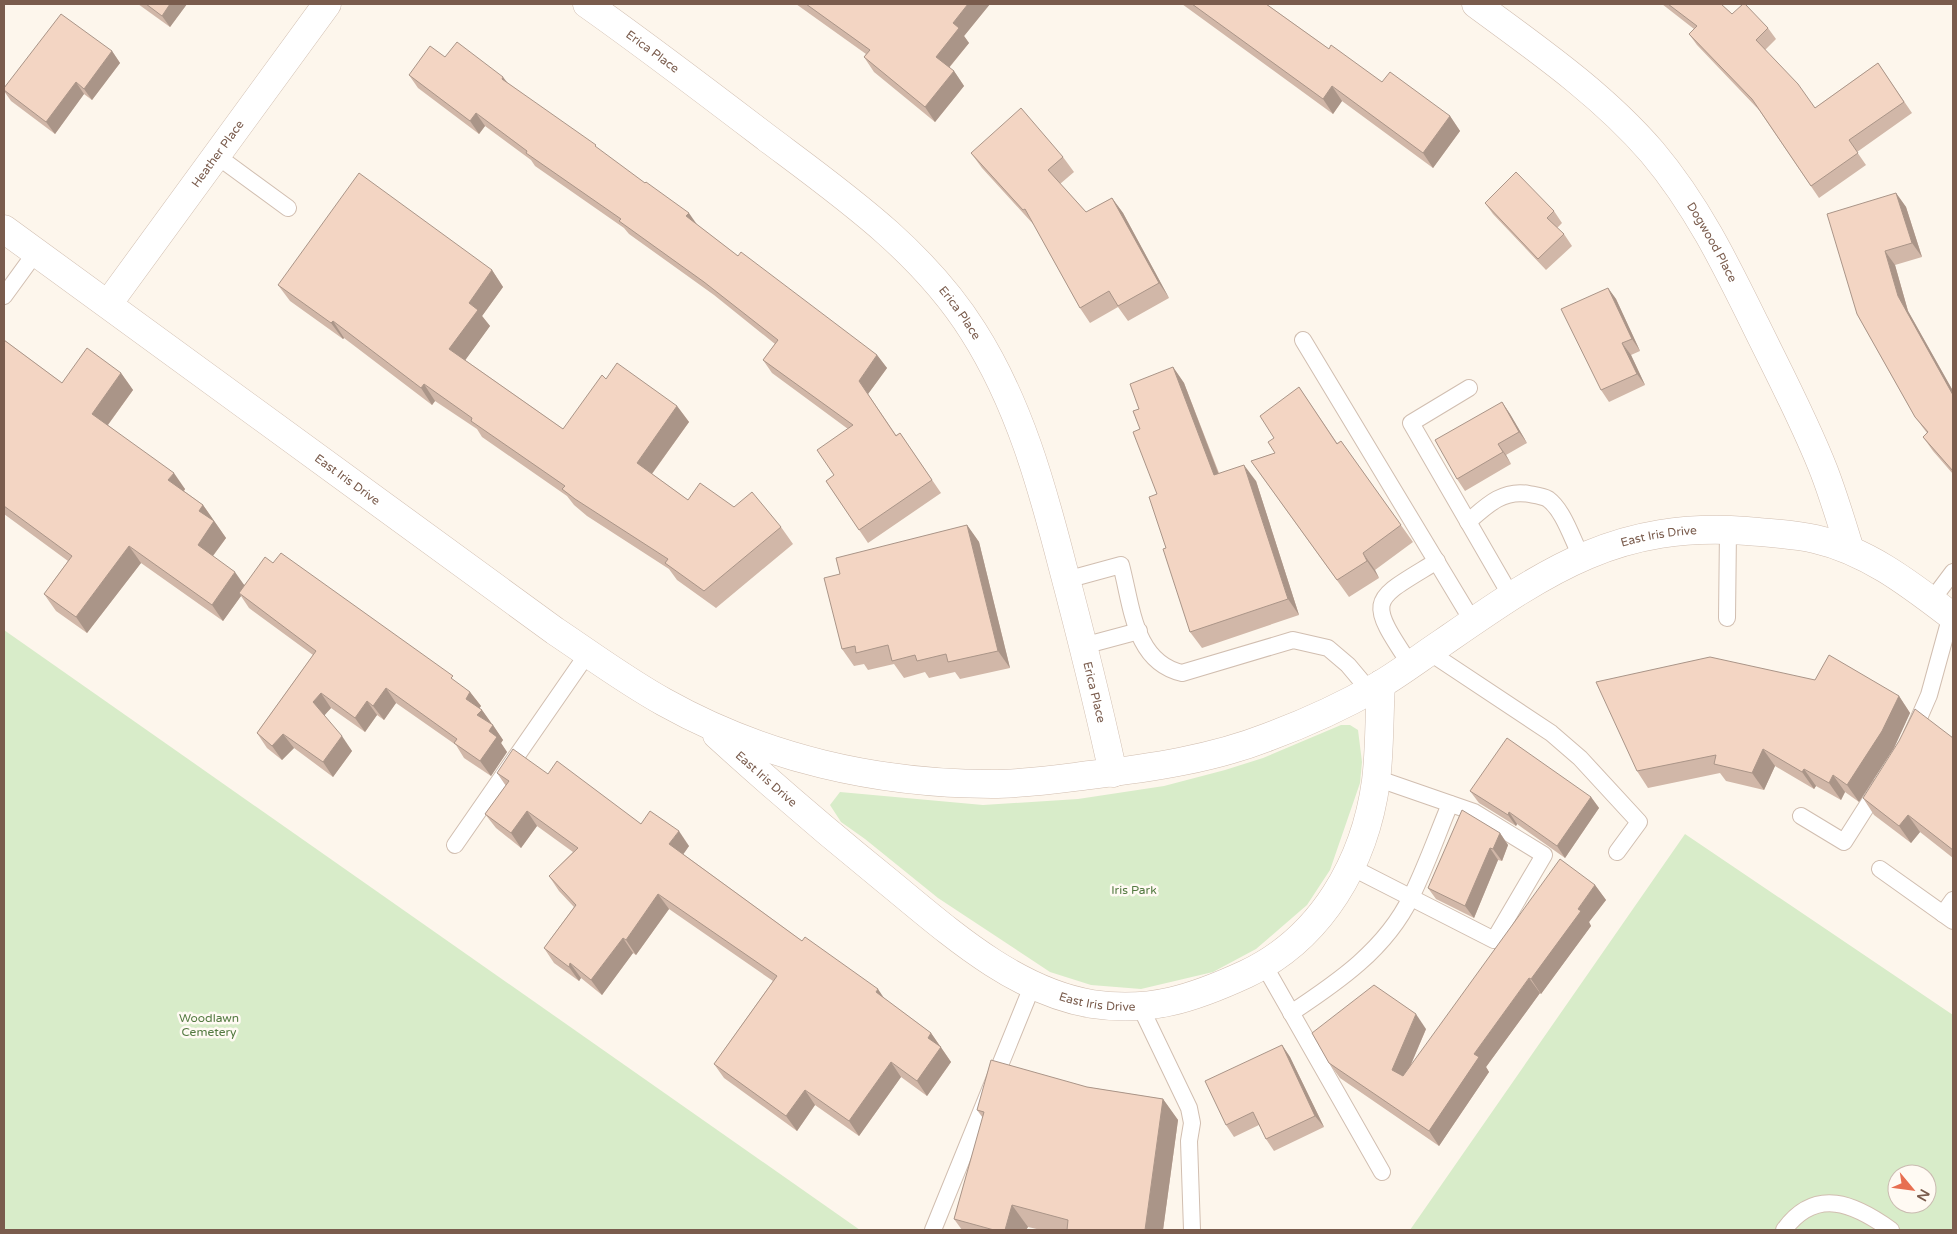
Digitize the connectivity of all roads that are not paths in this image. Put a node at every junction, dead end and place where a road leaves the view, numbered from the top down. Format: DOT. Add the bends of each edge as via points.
graph roads {
  1 [pos="327,4"];
  2 [pos="587,4"];
  3 [pos="1476,4"];
  4 [pos="217,156"];
  5 [pos="288,208"];
  6 [pos="4,228"];
  7 [pos="36,252"];
  8 [pos="4,296"];
  9 [pos="108,304"];
  10 [pos="1303,340"];
  11 [pos="1469,388"];
  12 [pos="1468,522"];
  13 [pos="1728,530"];
  14 [pos="1850,550"];
  15 [pos="1581,556"];
  16 [pos="1437,561"];
  17 [pos="1953,572"];
  18 [pos="1066,580"];
  19 [pos="1511,596"];
  20 [pos="1945,611"];
  21 [pos="1727,618"];
  22 [pos="1473,622"];
  23 [pos="1139,631"];
  24 [pos="1083,646"];
  25 [pos="588,653"];
  26 [pos="1419,658"];
  27 [pos="1375,687"];
  28 [pos="699,720"];
  29 [pos="1906,745"];
  30 [pos="1113,773"];
  31 [pos="1886,777"];
  32 [pos="1376,778"];
  33 [pos="1450,804"];
  34 [pos="1801,816"];
  35 [pos="456,845"];
  36 [pos="1617,852"];
  37 [pos="1351,867"];
  38 [pos="1880,869"];
  39 [pos="1411,898"];
  40 [pos="1953,900"];
  41 [pos="1948,918"];
  42 [pos="1264,966"];
  43 [pos="1033,984"];
  44 [pos="1140,1006"];
  45 [pos="1291,1013"];
  46 [pos="1382,1172"];
  47 [pos="933,1230"];
  48 [pos="1192,1230"];
  49 [pos="1784,1230"];
  50 [pos="1891,1230"];
  1 -- 4 [label="street, Heather Place"];
  2 -- 18 [label="street, Erica Place" via="848,199 892,237 952,301 989,358 1016,415 1042,489"];
  3 -- 14 [label="street, Dogwood Place" via="1614,113 1651,152 1696,210 1824,470"];
  4 -- 5 [label="lane"];
  4 -- 9 [label="street, Heather Place"];
  6 -- 7 [label="street, East Iris Drive"];
  7 -- 8 [label="lane"];
  7 -- 9 [label="street, East Iris Drive"];
  9 -- 25 [label="street, East Iris Drive"];
  10 -- 16 [label="lane"];
  11 -- 12 [label="lane" via="1411,423"];
  12 -- 15 [label="lane" via="1492,501 1505,495 1520,492 1534,495 1547,499 1558,511"];
  12 -- 19 [label="lane"];
  13 -- 14 [label="street, East Iris Drive" via="1792,535"];
  13 -- 15 [label="street, East Iris Drive" via="1673,531"];
  13 -- 21 [label="lane"];
  14 -- 20 [label="street, East Iris Drive" via="1885,568"];
  15 -- 19 [label="street, East Iris Drive"];
  16 -- 22 [label="lane"];
  16 -- 26 [label="lane" via="1390,590 1382,599 1380,612 1386,628"];
  17 -- 20 [label="lane"];
  18 -- 23 [label="lane" via="1121,566"];
  18 -- 24 [label="street, Erica Place"];
  19 -- 22 [label="street, East Iris Drive"];
  20 -- 29 [label="lane" via="1929,695"];
  22 -- 26 [label="street, East Iris Drive"];
  23 -- 24 [label="lane"];
  23 -- 27 [label="lane" via="1148,654 1163,666 1182,673 1293,640 1317,644 1337,654"];
  24 -- 30 [label="street, Erica Place"];
  25 -- 28 [label="street, East Iris Drive"];
  25 -- 35 [label="lane"];
  26 -- 27 [label="street, East Iris Drive"];
  26 -- 36 [label="lane" via="1551,733 1580,758 1639,822"];
  27 -- 30 [label="street, East Iris Drive" via="1344,705 1228,751"];
  27 -- 32 [label="street, East Iris Drive"];
  28 -- 30 [label="street, East Iris Drive" via="822,766 882,776 994,784"];
  28 -- 43 [label="street, East Iris Drive" via="809,817 946,929"];
  31 -- 34 [label="lane" via="1844,842"];
  32 -- 33 [label="lane"];
  32 -- 37 [label="street, East Iris Drive" via="1366,828"];
  33 -- 39 [label="lane"];
  33 -- 39 [label="lane" via="1474,812 1544,855 1494,940"];
  37 -- 39 [label="lane"];
  37 -- 42 [label="street, East Iris Drive" via="1330,903 1309,929"];
  38 -- 41 [label="lane"];
  39 -- 45 [label="lane" via="1362,962"];
  40 -- 41 [label="lane"];
  42 -- 44 [label="street, East Iris Drive" via="1181,999 1154,1007"];
  42 -- 45 [label="lane"];
  43 -- 44 [label="street, East Iris Drive" via="1091,1004"];
  43 -- 47 [label="lane"];
  44 -- 48 [label="lane" via="1189,1108 1192,1123 1189,1141"];
  45 -- 46 [label="lane"];
  49 -- 50 [label="lane" via="1793,1219 1810,1208 1836,1203 1859,1209"];
}
